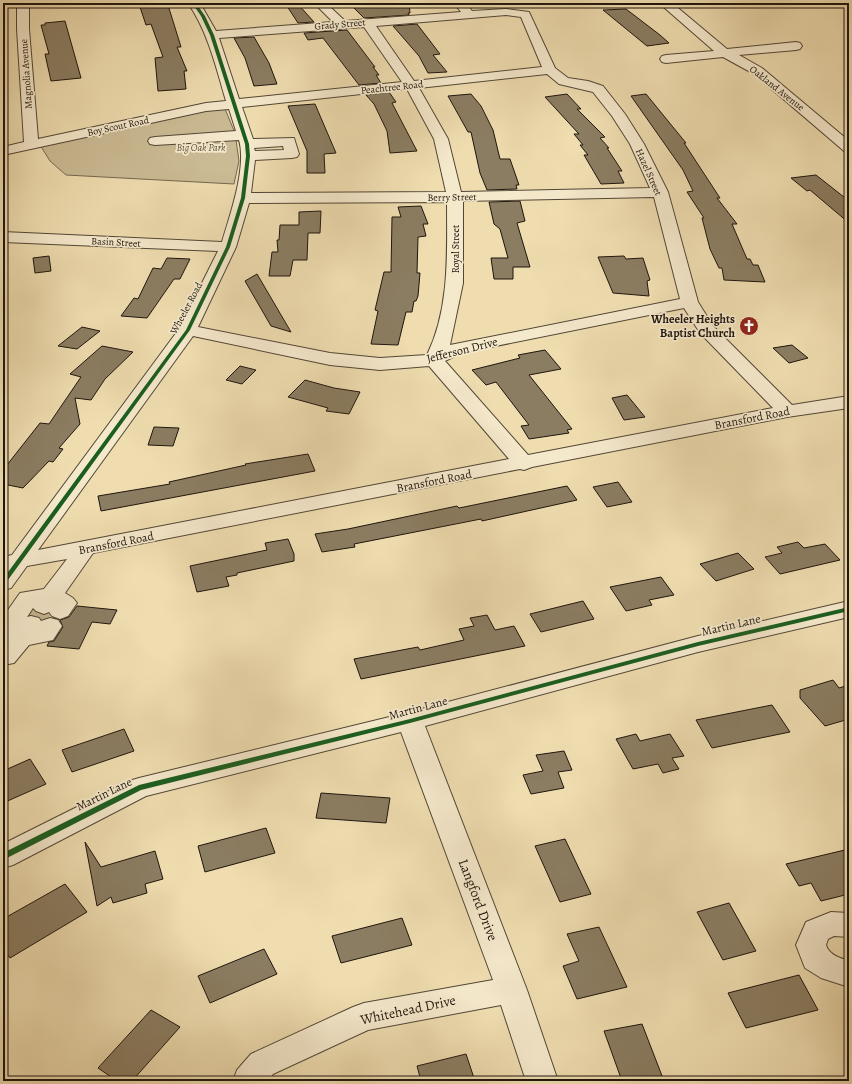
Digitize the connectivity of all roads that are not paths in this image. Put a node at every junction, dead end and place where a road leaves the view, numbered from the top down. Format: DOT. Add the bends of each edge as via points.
graph roads {
  1 [pos="24,3"];
  2 [pos="194,3"];
  3 [pos="320,3"];
  4 [pos="665,3"];
  5 [pos="464,9"];
  6 [pos="367,22"];
  7 [pos="341,24"];
  8 [pos="212,35"];
  9 [pos="796,46"];
  10 [pos="723,52"];
  11 [pos="666,59"];
  12 [pos="550,70"];
  13 [pos="411,85"];
  14 [pos="233,104"];
  15 [pos="155,141"];
  16 [pos="31,145"];
  17 [pos="246,145"];
  18 [pos="849,148"];
  19 [pos="3,151"];
  20 [pos="660,192"];
  21 [pos="456,197"];
  22 [pos="244,198"];
  23 [pos="3,237"];
  24 [pos="228,248"];
  25 [pos="688,302"];
  26 [pos="188,330"];
  27 [pos="434,360"];
  28 [pos="849,402"];
  29 [pos="787,411"];
  30 [pos="524,464"];
  31 [pos="85,550"];
  32 [pos="12,563"];
  33 [pos="3,583"];
  34 [pos="3,590"];
  35 [pos="849,609"];
  36 [pos="45,614"];
  37 [pos="3,657"];
  38 [pos="410,721"];
  39 [pos="3,857"];
  40 [pos="849,925"];
  41 [pos="849,974"];
  42 [pos="512,990"];
  43 [pos="250,1081"];
  44 [pos="542,1081"];
  1 -- 16 [label="street, Magnolia Avenue" via="23,29"];
  2 -- 8 [label="street, Wheeler Road"];
  3 -- 7 [label="street"];
  4 -- 10 [label="street, Oakland Avenue"];
  5 -- 6 [label="street, Grady Street"];
  5 -- 12 [label="street" via="525,14"];
  6 -- 7 [label="street, Grady Street"];
  6 -- 13 [label="street, Royal Street"];
  7 -- 8 [label="street, Grady Street"];
  8 -- 14 [label="street, Wheeler Road"];
  9 -- 10 [label="street"];
  10 -- 11 [label="street"];
  10 -- 18 [label="street, Oakland Avenue" via="758,71"];
  12 -- 13 [label="street, Peachtree Road"];
  12 -- 20 [label="street, Hazel Street" via="564,81 598,89 637,144"];
  13 -- 14 [label="street, Peachtree Road"];
  13 -- 21 [label="street, Royal Street" via="441,140"];
  14 -- 16 [label="street, Boy Scout Road" via="206,107"];
  14 -- 17 [label="street, Wheeler Road"];
  15 -- 17 [label="street"];
  16 -- 19 [label="street, Boy Scout Road"];
  17 -- 22 [label="street, Wheeler Road"];
  20 -- 21 [label="street, Berry Street"];
  20 -- 25 [label="street, Hazel Street"];
  21 -- 22 [label="street, Berry Street"];
  21 -- 27 [label="street, Royal Street" via="455,283 442,344"];
  22 -- 24 [label="street, Wheeler Road"];
  23 -- 24 [label="street, Basin Street"];
  24 -- 26 [label="street, Wheeler Road"];
  25 -- 27 [label="street, Jefferson Drive" via="455,350"];
  25 -- 29 [label="street, Hazel Street" via="706,328"];
  26 -- 27 [label="street, Jefferson Drive" via="330,359 380,364"];
  26 -- 32 [label="street, Wheeler Road"];
  27 -- 30 [label="street"];
  28 -- 29 [label="street, Bransford Road"];
  29 -- 30 [label="street, Bransford Road"];
  30 -- 31 [label="street, Bransford Road"];
  31 -- 32 [label="street, Bransford Road"];
  31 -- 36 [label="street"];
  32 -- 33 [label="street, Wheeler Road"];
  34 -- 36 [label="street"];
  35 -- 38 [label="street, Martin Lane" via="698,644"];
  36 -- 37 [label="street"];
  38 -- 39 [label="street, Martin Lane" via="139,788"];
  38 -- 42 [label="street, Langford Drive"];
  40 -- 41 [label="street" via="831,924 817,931 811,945 816,959"];
  42 -- 43 [label="street, Whitehead Drive" via="364,1017 262,1064"];
  42 -- 44 [label="street, Langford Drive"];
}
